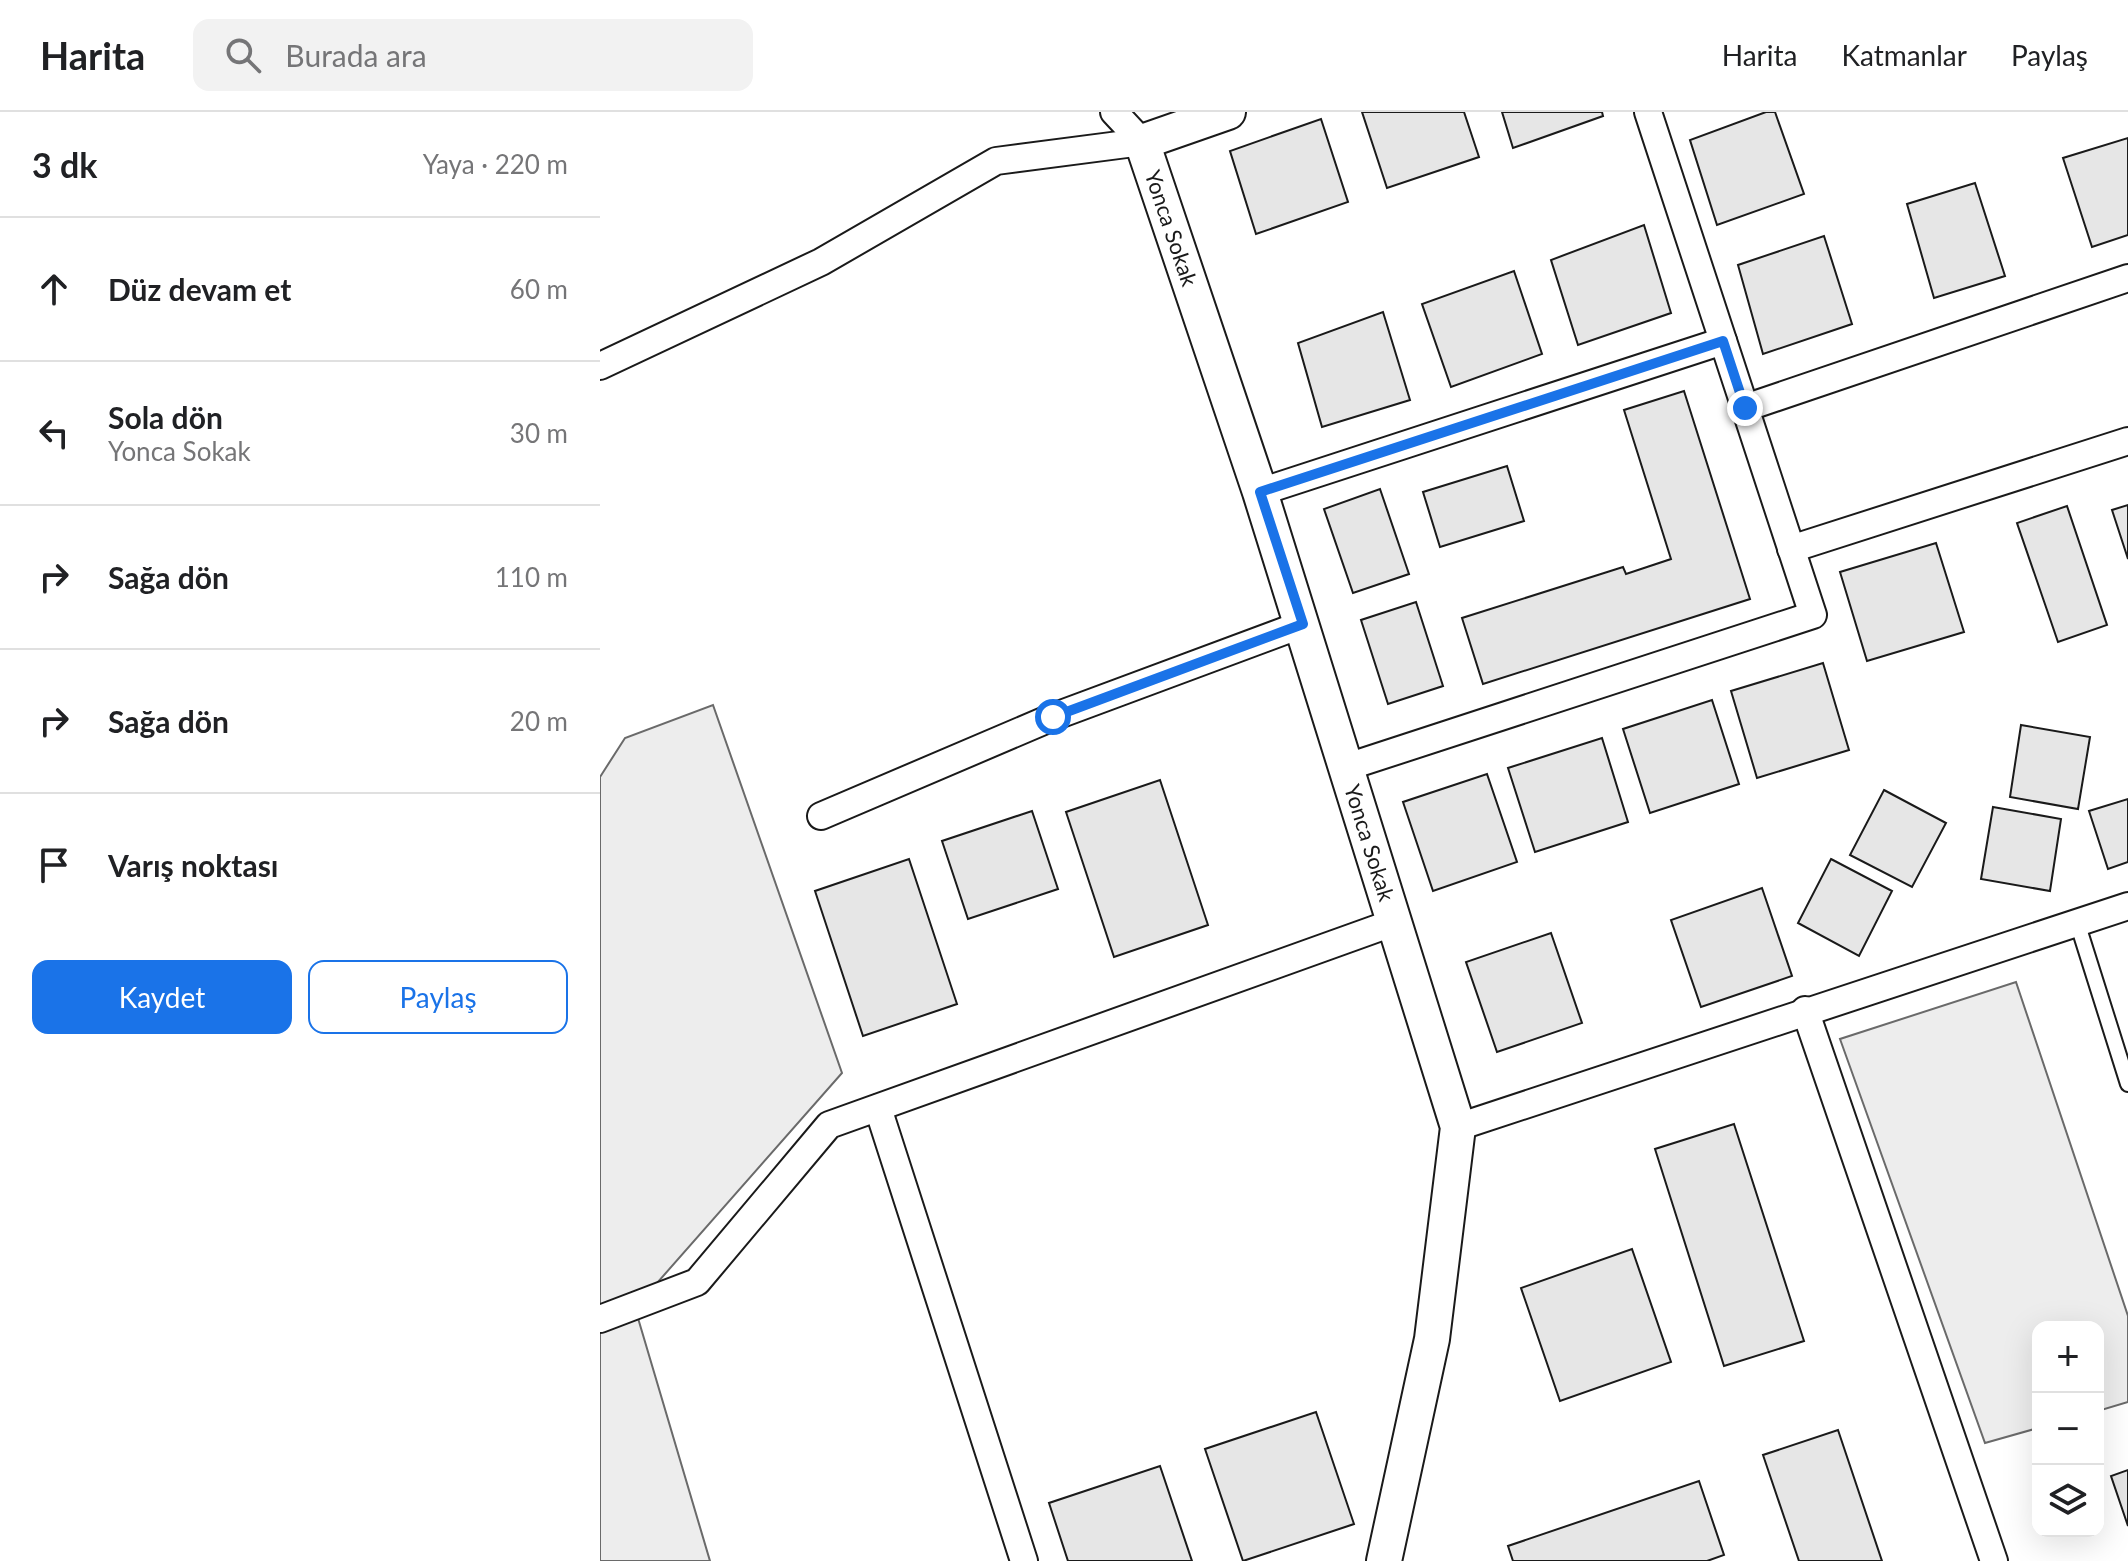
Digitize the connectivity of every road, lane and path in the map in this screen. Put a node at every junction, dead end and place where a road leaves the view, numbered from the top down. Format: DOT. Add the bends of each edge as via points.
graph roads {
  1 [pos="1114,112"];
  2 [pos="1228,112"];
  3 [pos="1648,112"];
  4 [pos="1142,142"];
  5 [pos="2128,278"];
  6 [pos="1723,341"];
  7 [pos="600,366"];
  8 [pos="1745,408"];
  9 [pos="2128,441"];
  10 [pos="1260,492"];
  11 [pos="1791,549"];
  12 [pos="1303,624"];
  13 [pos="1347,767"];
  14 [pos="821,816"];
  15 [pos="2128,906"];
  16 [pos="1395,922"];
  17 [pos="2077,922"];
  18 [pos="1805,1010"];
  19 [pos="2128,1084"];
  20 [pos="878,1108"];
  21 [pos="1458,1127"];
  22 [pos="600,1319"];
  23 [pos="1024,1561"];
  24 [pos="1384,1561"];
  25 [pos="1994,1561"];
  1 -- 4 [label="street"];
  2 -- 4 [label="street"];
  3 -- 6 [label="street"];
  4 -- 7 [label="street" via="996,161 821,262"];
  4 -- 10 [label="street, Yonca Sokak"];
  5 -- 8 [label="street"];
  6 -- 8 [label="street"];
  6 -- 10 [label="street"];
  8 -- 11 [label="street"];
  9 -- 11 [label="street"];
  10 -- 12 [label="street, Yonca Sokak"];
  11 -- 13 [label="street" via="1813,615"];
  12 -- 13 [label="street, Yonca Sokak"];
  12 -- 14 [label="street" via="1053,717"];
  13 -- 16 [label="street, Yonca Sokak"];
  15 -- 17 [label="street"];
  16 -- 20 [label="street"];
  16 -- 21 [label="street, Yonca Sokak"];
  17 -- 18 [label="street"];
  17 -- 19 [label="lane"];
  18 -- 21 [label="street"];
  18 -- 25 [label="street"];
  20 -- 22 [label="street" via="829,1125 697,1282"];
  20 -- 23 [label="street"];
  21 -- 24 [label="street, Yonca Sokak" via="1432,1339"];
}
